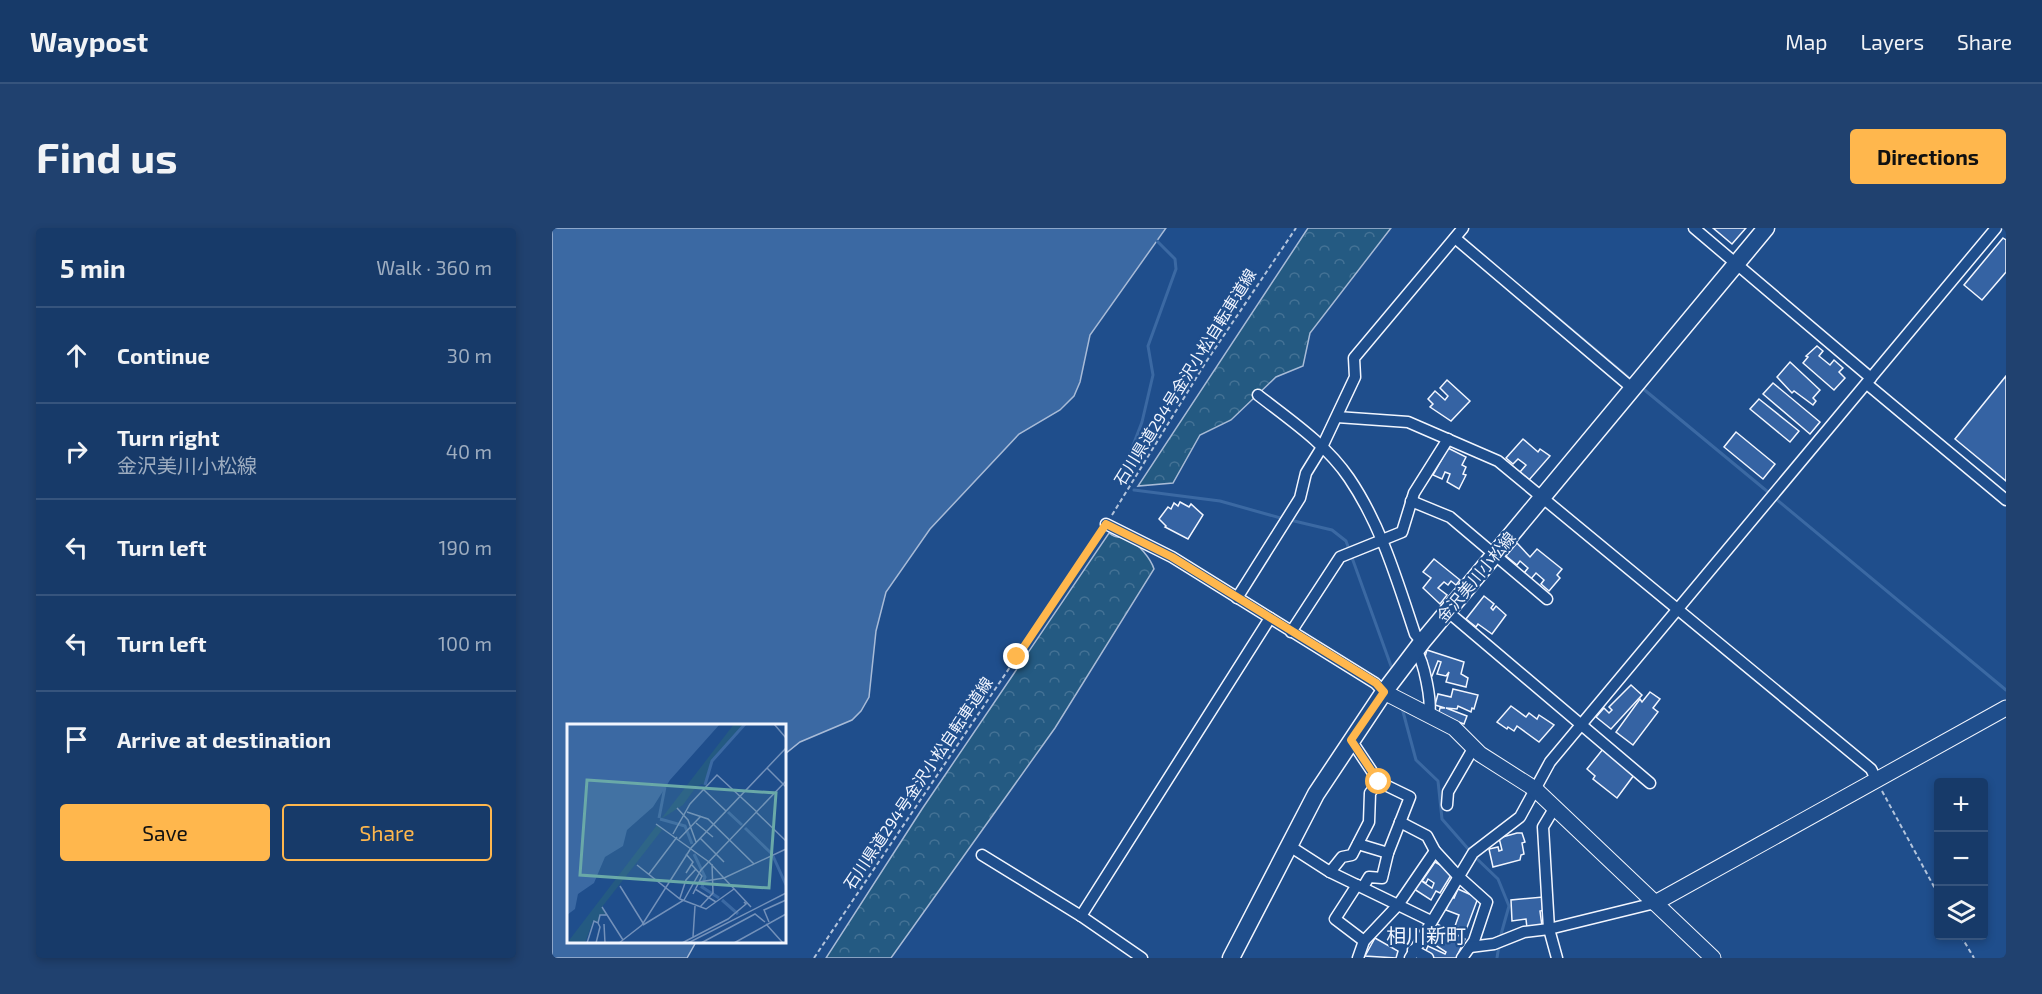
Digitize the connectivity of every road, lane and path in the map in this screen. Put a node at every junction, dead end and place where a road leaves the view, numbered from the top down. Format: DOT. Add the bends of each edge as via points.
graph roads {
  1 [pos="1296,228"];
  2 [pos="1463,228"];
  3 [pos="1694,228"];
  4 [pos="1766,228"];
  5 [pos="1996,228"];
  6 [pos="1455,238"];
  7 [pos="1736,264"];
  8 [pos="1869,381"];
  9 [pos="1632,388"];
  10 [pos="1258,395"];
  11 [pos="1337,417"];
  12 [pos="1448,439"];
  13 [pos="1322,447"];
  14 [pos="1543,498"];
  15 [pos="2006,500"];
  16 [pos="1411,501"];
  17 [pos="1106,524"];
  18 [pos="1382,540"];
  19 [pos="1495,555"];
  20 [pos="1237,598"];
  21 [pos="1547,599"];
  22 [pos="1677,608"];
  23 [pos="1447,611"];
  24 [pos="1270,618"];
  25 [pos="1291,632"];
  26 [pos="1419,646"];
  27 [pos="1384,692"];
  28 [pos="2006,708"];
  29 [pos="1429,715"];
  30 [pos="1581,724"];
  31 [pos="1351,740"];
  32 [pos="1474,747"];
  33 [pos="1876,779"];
  34 [pos="1379,782"];
  35 [pos="1650,783"];
  36 [pos="1535,789"];
  37 [pos="1447,805"];
  38 [pos="1555,807"];
  39 [pos="1400,822"];
  40 [pos="1358,844"];
  41 [pos="1288,845"];
  42 [pos="1435,851"];
  43 [pos="1388,853"];
  44 [pos="982,855"];
  45 [pos="1330,872"];
  46 [pos="1458,876"];
  47 [pos="1360,886"];
  48 [pos="1934,887"];
  49 [pos="1655,903"];
  50 [pos="1398,905"];
  51 [pos="1081,916"];
  52 [pos="1431,921"];
  53 [pos="1549,929"];
  54 [pos="1963,940"];
  55 [pos="1364,941"];
  56 [pos="1470,947"];
  57 [pos="1412,954"];
  58 [pos="814,958"];
  59 [pos="1142,958"];
  60 [pos="1231,958"];
  61 [pos="1358,958"];
  62 [pos="1428,958"];
  63 [pos="1462,958"];
  64 [pos="1557,958"];
  65 [pos="1713,958"];
  66 [pos="1974,958"];
  1 -- 17 [label="path, 石川県道294号金沢小松自転車道線" via="1206,362"];
  2 -- 6 [label="street"];
  3 -- 7 [label="street"];
  4 -- 7 [label="main road, 金沢美川小松線"];
  5 -- 8 [label="street"];
  6 -- 9 [label="street"];
  6 -- 11 [label="street" via="1354,358 1355,377"];
  7 -- 8 [label="street"];
  7 -- 9 [label="main road, 金沢美川小松線"];
  8 -- 15 [label="street"];
  8 -- 22 [label="street"];
  9 -- 14 [label="main road, 金沢美川小松線"];
  10 -- 13 [label="street"];
  11 -- 12 [label="street" via="1408,422"];
  11 -- 13 [label="street"];
  12 -- 14 [label="street" via="1498,461"];
  12 -- 16 [label="street"];
  13 -- 18 [label="street" via="1348,477"];
  13 -- 20 [label="street" via="1306,473 1300,498"];
  14 -- 19 [label="main road, 金沢美川小松線"];
  14 -- 22 [label="street"];
  16 -- 18 [label="street" via="1402,532"];
  16 -- 19 [label="street" via="1450,518"];
  17 -- 20 [label="street" via="1172,557"];
  17 -- 58 [label="path, 石川県道294号金沢小松自転車道線"];
  18 -- 25 [label="street" via="1340,557"];
  18 -- 26 [label="street"];
  19 -- 21 [label="street"];
  19 -- 23 [label="main road, 金沢美川小松線"];
  20 -- 24 [label="street"];
  22 -- 30 [label="street"];
  22 -- 33 [label="street" via="1871,769"];
  23 -- 26 [label="main road, 金沢美川小松線"];
  23 -- 30 [label="street"];
  24 -- 25 [label="street"];
  24 -- 51 [label="street"];
  25 -- 27 [label="street" via="1376,683"];
  26 -- 27 [label="main road, 金沢美川小松線"];
  26 -- 29 [label="street" via="1431,705"];
  27 -- 29 [label="street"];
  27 -- 31 [label="main road, 金沢美川小松線"];
  28 -- 33 [label="street"];
  29 -- 32 [label="street" via="1454,728"];
  30 -- 35 [label="street"];
  30 -- 36 [label="street" via="1550,762"];
  31 -- 34 [label="street"];
  31 -- 41 [label="main road, 金沢美川小松線"];
  32 -- 36 [label="street"];
  32 -- 37 [label="street" via="1448,792"];
  33 -- 48 [label="path"];
  33 -- 49 [label="street"];
  34 -- 39 [label="street" via="1410,797"];
  34 -- 40 [label="street" via="1370,793 1369,822"];
  36 -- 38 [label="street"];
  36 -- 46 [label="street" via="1520,817 1473,853"];
  38 -- 49 [label="street"];
  38 -- 53 [label="street" via="1543,827"];
  39 -- 42 [label="street" via="1426,836"];
  39 -- 43 [label="street"];
  40 -- 43 [label="street"];
  40 -- 45 [label="street" via="1352,855 1342,857"];
  41 -- 45 [label="street"];
  41 -- 60 [label="main road, 金沢美川小松線"];
  42 -- 46 [label="street"];
  42 -- 50 [label="street"];
  43 -- 47 [label="street" via="1382,878 1369,877"];
  44 -- 51 [label="street"];
  45 -- 47 [label="street"];
  46 -- 52 [label="street"];
  46 -- 56 [label="street" via="1487,902"];
  47 -- 50 [label="street"];
  47 -- 55 [label="street" via="1335,919"];
  49 -- 53 [label="street"];
  49 -- 65 [label="street"];
  50 -- 52 [label="street"];
  50 -- 55 [label="street"];
  51 -- 59 [label="street"];
  52 -- 57 [label="street"];
  53 -- 56 [label="street"];
  53 -- 64 [label="street"];
  54 -- 66 [label="path"];
  55 -- 61 [label="street"];
  56 -- 63 [label="street"];
  57 -- 62 [label="street"];
}
